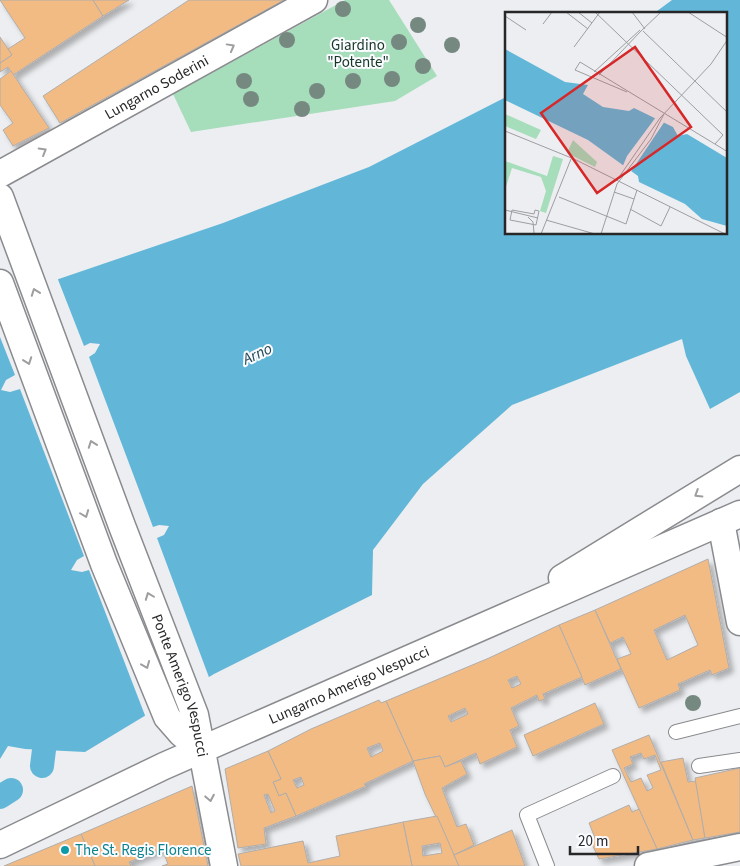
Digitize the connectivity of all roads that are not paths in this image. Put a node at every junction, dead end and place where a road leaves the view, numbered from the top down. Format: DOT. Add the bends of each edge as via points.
graph roads {
  1 [pos="314,0"];
  2 [pos="0,190"];
  3 [pos="0,283"];
  4 [pos="740,468"];
  5 [pos="731,518"];
  6 [pos="496,621"];
  7 [pos="740,622"];
  8 [pos="740,716"];
  9 [pos="676,732"];
  10 [pos="200,750"];
  11 [pos="740,760"];
  12 [pos="699,766"];
  13 [pos="613,776"];
  14 [pos="0,845"];
  15 [pos="740,847"];
  16 [pos="224,866"];
  17 [pos="548,866"];
  18 [pos="648,866"];
  2 -- 1 [label="street, Lungarno Soderini, one-way"];
  10 -- 2 [label="street, Ponte Amerigo Vespucci, one-way" via="198,725 192,707"];
  3 -- 10 [label="street, Ponte Amerigo Vespucci, one-way" via="104,564 167,717"];
  4 -- 6 [label="street, Lungarno Amerigo Vespucci, one-way"];
  5 -- 6 [label="street, Lungarno Amerigo Vespucci"];
  5 -- 7 [label="street"];
  6 -- 10 [label="street, Lungarno Amerigo Vespucci"];
  8 -- 9 [label="lane"];
  10 -- 14 [label="street, Lungarno Amerigo Vespucci" via="170,780 104,810 50,822"];
  10 -- 16 [label="street, one-way"];
  11 -- 12 [label="lane"];
  13 -- 17 [label="lane" via="527,815"];
  15 -- 18 [label="street"];
}
